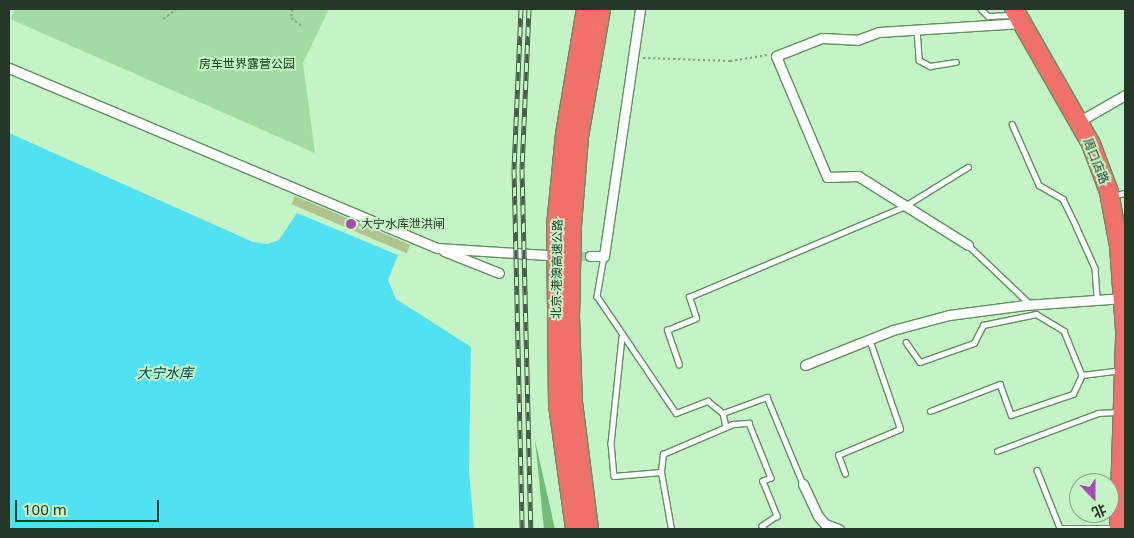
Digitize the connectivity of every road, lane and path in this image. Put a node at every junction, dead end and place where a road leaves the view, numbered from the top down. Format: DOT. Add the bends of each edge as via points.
graph roads {
  1 [pos="177,9"];
  2 [pos="292,9"];
  3 [pos="586,9"];
  4 [pos="601,9"];
  5 [pos="640,9"];
  6 [pos="981,9"];
  7 [pos="1018,15"];
  8 [pos="163,19"];
  9 [pos="303,27"];
  10 [pos="917,29"];
  11 [pos="776,56"];
  12 [pos="633,58"];
  13 [pos="956,62"];
  14 [pos="9,68"];
  15 [pos="1125,95"];
  16 [pos="1078,122"];
  17 [pos="1012,124"];
  18 [pos="968,167"];
  19 [pos="905,206"];
  20 [pos="968,245"];
  21 [pos="436,248"];
  22 [pos="547,255"];
  23 [pos="590,256"];
  24 [pos="604,256"];
  25 [pos="499,273"];
  26 [pos="1124,298"];
  27 [pos="1097,300"];
  28 [pos="1030,304"];
  29 [pos="1125,330"];
  30 [pos="622,337"];
  31 [pos="1125,337"];
  32 [pos="869,339"];
  33 [pos="906,342"];
  34 [pos="805,364"];
  35 [pos="679,365"];
  36 [pos="1124,370"];
  37 [pos="1082,375"];
  38 [pos="1124,403"];
  39 [pos="930,411"];
  40 [pos="722,413"];
  41 [pos="726,427"];
  42 [pos="998,451"];
  43 [pos="1037,470"];
  44 [pos="661,472"];
  45 [pos="845,474"];
  46 [pos="1123,483"];
  47 [pos="803,484"];
  48 [pos="575,529"];
  49 [pos="589,529"];
  50 [pos="671,529"];
  51 [pos="764,529"];
  52 [pos="839,529"];
  53 [pos="1119,529"];
  1 -- 8 [label="path"];
  2 -- 9 [label="path" via="291,18"];
  3 -- 48 [label="highway, 北京-港澳高速公路" via="565,134 556,226 558,405"];
  4 -- 49 [label="highway, 北京-港澳高速公路" via="579,137 571,236 573,403"];
  5 -- 12 [label="street"];
  6 -- 7 [label="lane" via="988,16"];
  7 -- 10 [label="street"];
  7 -- 16 [label="highway, 周口店路"];
  10 -- 11 [label="street" via="879,32 857,40 822,38"];
  10 -- 13 [label="lane" via="919,60 930,66"];
  11 -- 12 [label="path" via="730,61"];
  11 -- 19 [label="street" via="827,177 858,176"];
  12 -- 24 [label="street"];
  14 -- 21 [label="street"];
  15 -- 16 [label="street"];
  16 -- 26 [label="highway, 周口店路" via="1091,144 1108,192"];
  17 -- 27 [label="lane" via="1040,185 1063,199 1096,268"];
  18 -- 19 [label="lane"];
  19 -- 20 [label="street"];
  19 -- 35 [label="lane" via="689,297 696,318 667,330"];
  20 -- 28 [label="lane"];
  21 -- 22 [label="street"];
  21 -- 25 [label="street"];
  23 -- 24 [label="street"];
  24 -- 30 [label="lane" via="597,296"];
  26 -- 27 [label="street"];
  26 -- 29 [label="highway, 周口店路"];
  27 -- 28 [label="street"];
  28 -- 32 [label="street" via="949,316"];
  30 -- 40 [label="lane" via="676,413 708,401"];
  30 -- 44 [label="lane" via="611,443 614,476"];
  31 -- 36 [label="highway"];
  32 -- 34 [label="street"];
  32 -- 45 [label="lane" via="900,429 838,455"];
  33 -- 37 [label="lane" via="920,362 974,343 983,325 1036,314 1064,331"];
  36 -- 37 [label="lane"];
  36 -- 38 [label="highway"];
  37 -- 39 [label="lane" via="1073,394 1011,415 1000,384"];
  38 -- 42 [label="lane"];
  38 -- 46 [label="highway"];
  40 -- 41 [label="lane"];
  40 -- 47 [label="lane" via="767,397"];
  41 -- 44 [label="lane" via="663,454"];
  41 -- 51 [label="lane" via="748,423 771,478 763,482 777,516 762,526"];
  43 -- 53 [label="lane" via="1060,528"];
  44 -- 50 [label="lane"];
  46 -- 53 [label="highway"];
  47 -- 52 [label="street" via="818,516 825,524"];
}
